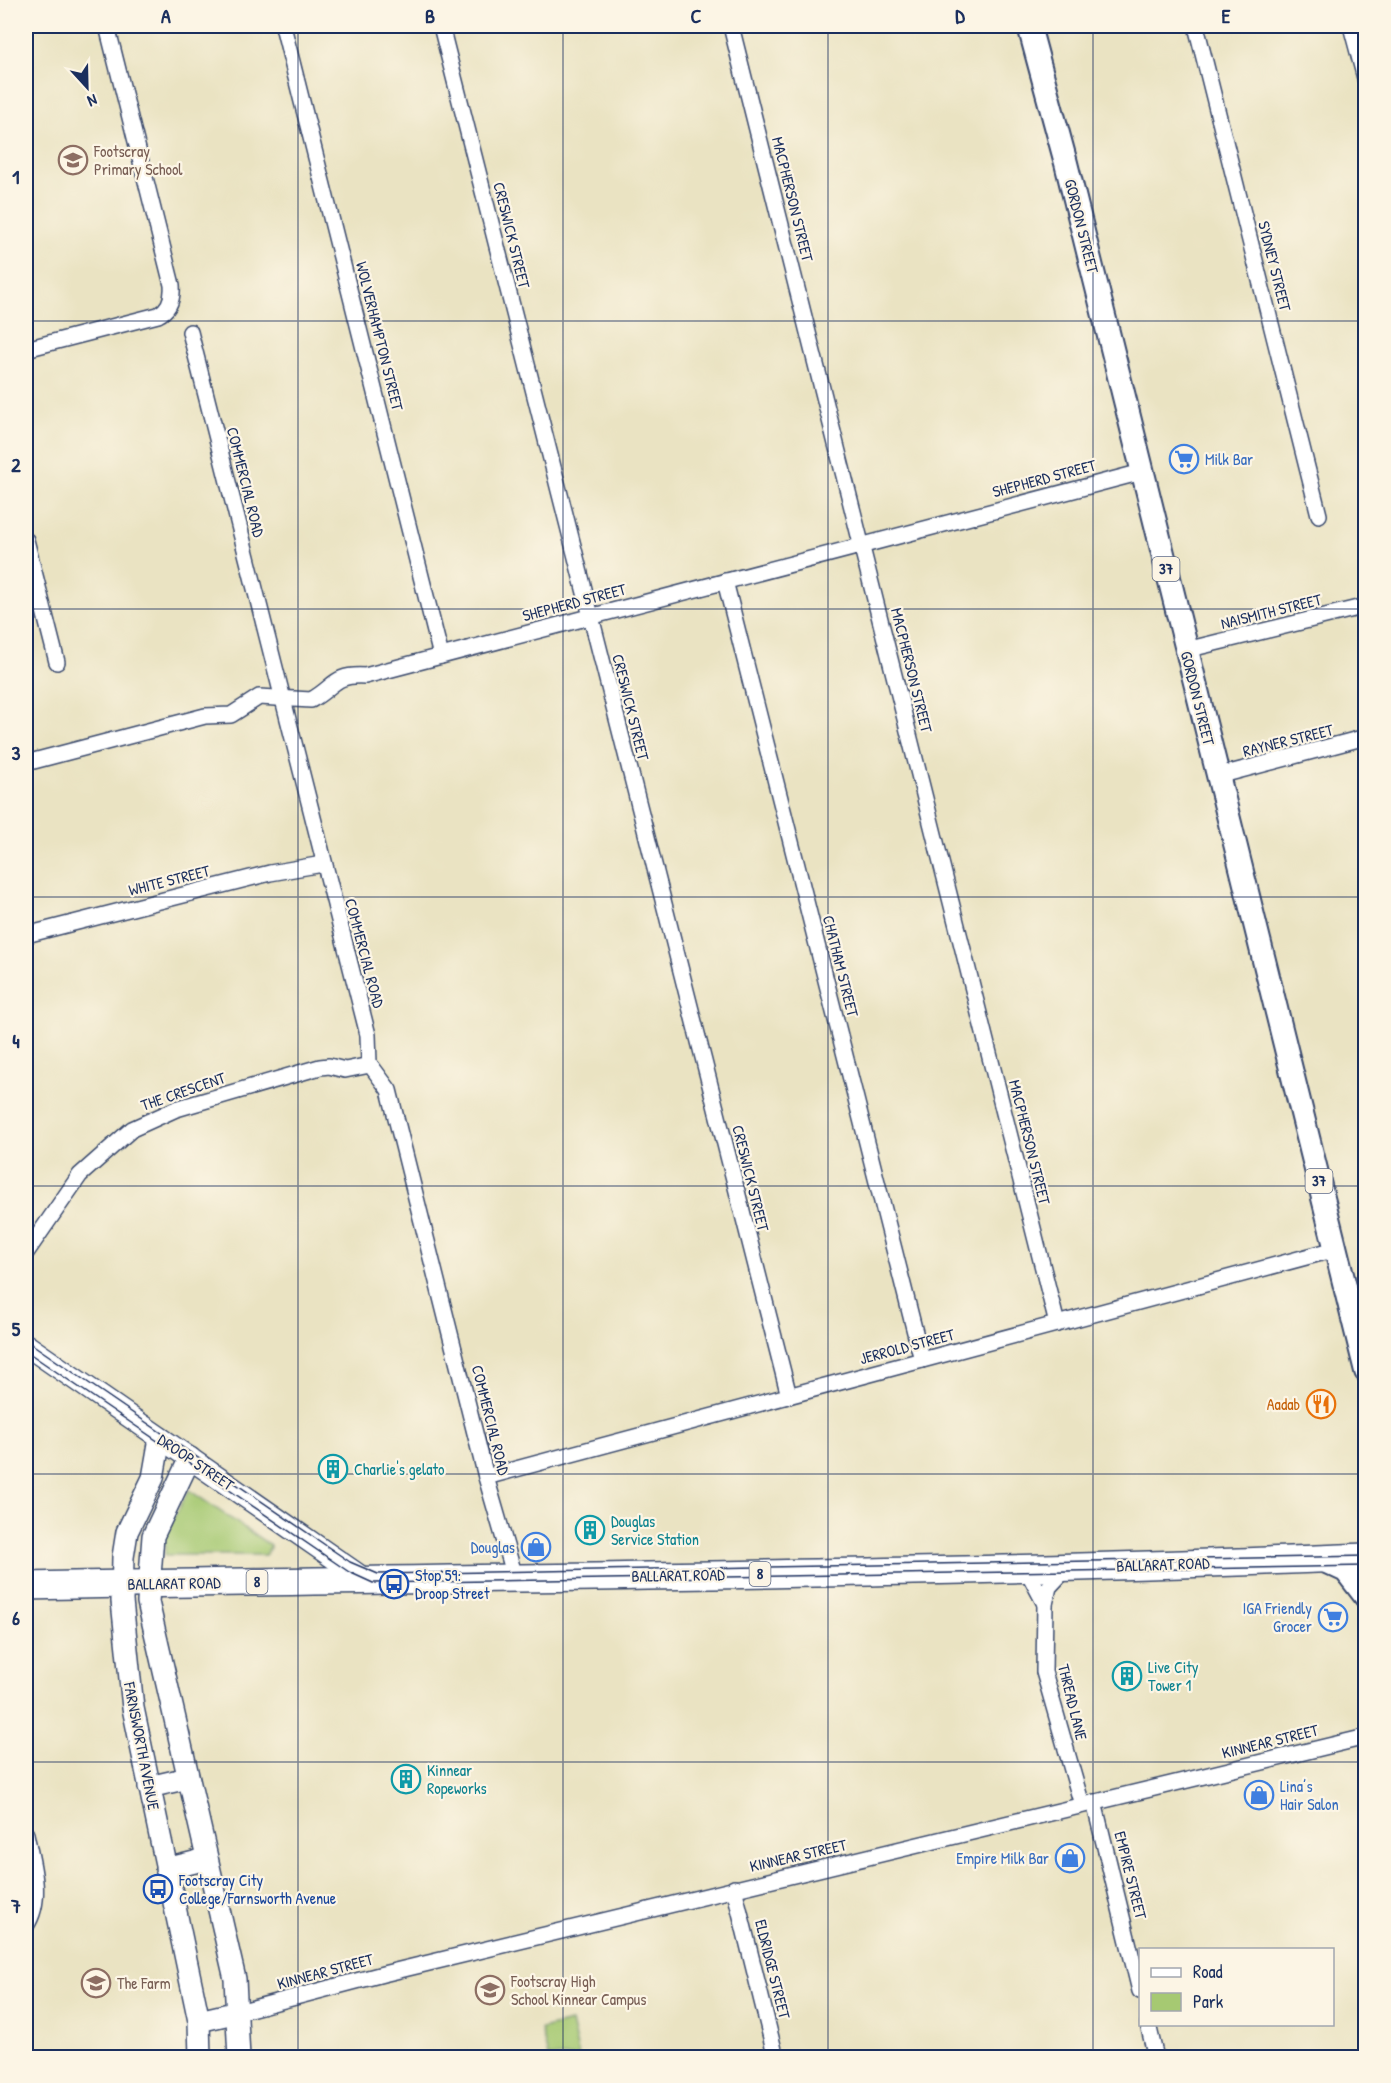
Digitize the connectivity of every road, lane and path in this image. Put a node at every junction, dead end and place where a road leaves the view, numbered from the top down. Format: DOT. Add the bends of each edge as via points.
graph roads {
  1 [pos="107,26"];
  2 [pos="283,26"];
  3 [pos="441,26"];
  4 [pos="731,26"];
  5 [pos="1029,26"];
  6 [pos="1196,26"];
  7 [pos="1351,26"];
  8 [pos="1365,82"];
  9 [pos="190,332"];
  10 [pos="26,349"];
  11 [pos="1142,472"];
  12 [pos="1318,515"];
  13 [pos="26,540"];
  14 [pos="862,545"];
  15 [pos="28,557"];
  16 [pos="725,581"];
  17 [pos="1365,606"];
  18 [pos="590,617"];
  19 [pos="1186,650"];
  20 [pos="441,656"];
  21 [pos="57,662"];
  22 [pos="282,698"];
  23 [pos="1365,737"];
  24 [pos="26,763"];
  25 [pos="1218,776"];
  26 [pos="323,864"];
  27 [pos="26,935"];
  28 [pos="370,1065"];
  29 [pos="1336,1249"];
  30 [pos="26,1253"];
  31 [pos="1359,1312"];
  32 [pos="1057,1324"];
  33 [pos="26,1345"];
  34 [pos="922,1360"];
  35 [pos="1365,1371"];
  36 [pos="789,1396"];
  37 [pos="160,1438"];
  38 [pos="190,1458"];
  39 [pos="486,1477"];
  40 [pos="1365,1557"];
  41 [pos="1316,1558"];
  42 [pos="1076,1566"];
  43 [pos="1019,1567"];
  44 [pos="515,1577"];
  45 [pos="366,1581"];
  46 [pos="135,1584"];
  47 [pos="26,1586"];
  48 [pos="1365,1597"];
  49 [pos="1045,1604"];
  50 [pos="1365,1737"];
  51 [pos="188,1778"];
  52 [pos="149,1787"];
  53 [pos="1088,1804"];
  54 [pos="26,1834"];
  55 [pos="207,1860"];
  56 [pos="166,1869"];
  57 [pos="734,1888"];
  58 [pos="26,1926"];
  59 [pos="1139,1987"];
  60 [pos="238,2012"];
  61 [pos="199,2021"];
  62 [pos="1148,2026"];
  63 [pos="200,2058"];
  64 [pos="238,2058"];
  65 [pos="776,2058"];
  66 [pos="1156,2058"];
  1 -- 10 [label="street" via="172,285 169,306 158,315"];
  2 -- 20 [label="street, WOLVERHAMPTON STREET"];
  3 -- 18 [label="street, CRESWICK STREET"];
  4 -- 14 [label="street, MACPHERSON STREET"];
  5 -- 11 [label="main road, GORDON STREET / 37"];
  6 -- 12 [label="street, SYDNEY STREET"];
  7 -- 8 [label="street"];
  9 -- 22 [label="street, COMMERCIAL ROAD"];
  11 -- 14 [label="street, SHEPHERD STREET"];
  11 -- 19 [label="main road, GORDON STREET / 37"];
  13 -- 15 [label="street"];
  14 -- 16 [label="street, SHEPHERD STREET"];
  14 -- 32 [label="street, MACPHERSON STREET"];
  15 -- 21 [label="street"];
  16 -- 18 [label="street, SHEPHERD STREET"];
  16 -- 34 [label="street, CHATHAM STREET"];
  17 -- 19 [label="street, NAISMITH STREET"];
  18 -- 20 [label="street, SHEPHERD STREET"];
  18 -- 36 [label="street, CRESWICK STREET"];
  19 -- 25 [label="main road, GORDON STREET / 37"];
  20 -- 22 [label="street, SHEPHERD STREET" via="365,676 342,677 311,700"];
  22 -- 24 [label="street, SHEPHERD STREET" via="260,697 231,715 205,716"];
  22 -- 26 [label="street, COMMERCIAL ROAD"];
  23 -- 25 [label="street, RAYNER STREET"];
  25 -- 29 [label="main road, GORDON STREET / 37"];
  26 -- 27 [label="street, WHITE STREET" via="270,873"];
  26 -- 28 [label="street, COMMERCIAL ROAD" via="368,1035"];
  28 -- 30 [label="street, THE CRESCENT" via="345,1070 320,1067 189,1105 141,1124 80,1175"];
  28 -- 39 [label="street, COMMERCIAL ROAD" via="389,1090"];
  29 -- 31 [label="main road, GORDON STREET / 37"];
  29 -- 32 [label="street, JERROLD STREET"];
  31 -- 35 [label="main road, GORDON STREET / 37"];
  32 -- 34 [label="street, JERROLD STREET"];
  33 -- 37 [label="main road, DROOP STREET"];
  34 -- 36 [label="street, JERROLD STREET"];
  36 -- 39 [label="street, JERROLD STREET"];
  37 -- 38 [label="main road, DROOP STREET"];
  37 -- 46 [label="main road, FARNSWORTH AVENUE" via="153,1478 127,1532"];
  38 -- 45 [label="main road, DROOP STREET"];
  38 -- 46 [label="main road, FARNSWORTH AVENUE" via="156,1528"];
  39 -- 44 [label="street, COMMERCIAL ROAD"];
  40 -- 41 [label="highway, BALLARAT ROAD / 8"];
  41 -- 42 [label="highway, BALLARAT ROAD / 8"];
  41 -- 48 [label="main road" via="1346,1571"];
  42 -- 43 [label="highway, BALLARAT ROAD / 8"];
  42 -- 49 [label="street, THREAD LANE" via="1063,1572 1049,1587"];
  43 -- 44 [label="highway, BALLARAT ROAD / 8"];
  43 -- 49 [label="street, THREAD LANE" via="1028,1572"];
  44 -- 45 [label="highway, BALLARAT ROAD / 8"];
  45 -- 46 [label="highway, BALLARAT ROAD / 8"];
  46 -- 47 [label="highway, BALLARAT ROAD / 8"];
  46 -- 51 [label="main road, FARNSWORTH AVENUE" via="149,1611"];
  46 -- 52 [label="main road, FARNSWORTH AVENUE" via="131,1696"];
  49 -- 53 [label="street, THREAD LANE" via="1044,1672"];
  50 -- 53 [label="street, KINNEAR STREET"];
  51 -- 52 [label="main road"];
  51 -- 55 [label="main road, FARNSWORTH AVENUE"];
  52 -- 56 [label="main road, FARNSWORTH AVENUE"];
  53 -- 57 [label="street, KINNEAR STREET"];
  53 -- 59 [label="street, EMPIRE STREET"];
  54 -- 58 [label="street" via="36,1878 34,1914"];
  55 -- 56 [label="main road"];
  55 -- 60 [label="main road, FARNSWORTH AVENUE" via="235,1979"];
  56 -- 61 [label="main road, FARNSWORTH AVENUE"];
  57 -- 60 [label="street, KINNEAR STREET"];
  57 -- 65 [label="street, ELDRIDGE STREET"];
  60 -- 61 [label="main road"];
  60 -- 64 [label="main road, FARNSWORTH AVENUE"];
  61 -- 63 [label="main road, FARNSWORTH AVENUE"];
  62 -- 66 [label="street"];
}
